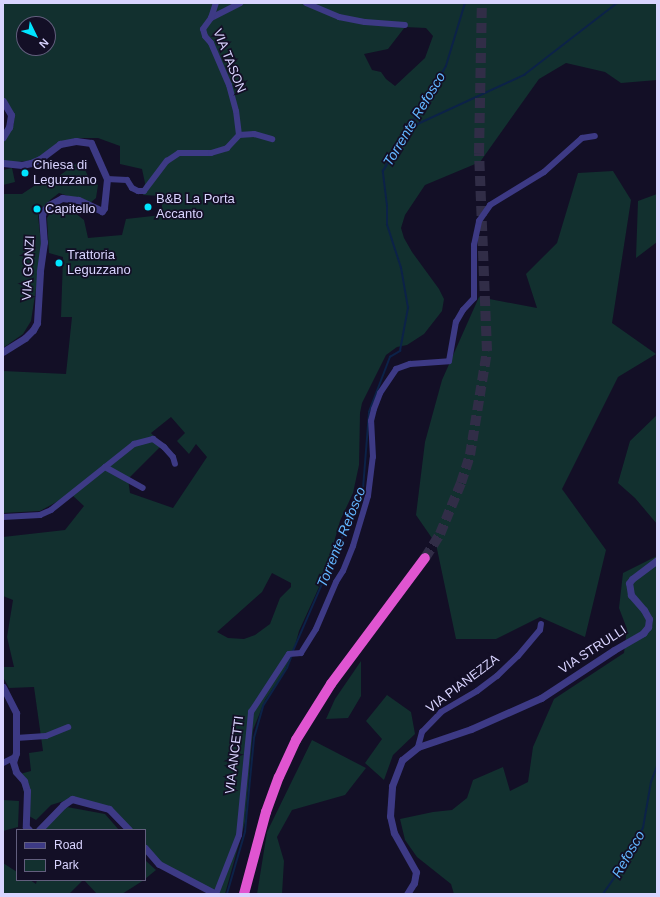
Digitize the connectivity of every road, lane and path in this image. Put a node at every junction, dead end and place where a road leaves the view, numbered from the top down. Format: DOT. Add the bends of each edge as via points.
graph roads {
  1 [pos="216,3"];
  2 [pos="240,3"];
  3 [pos="306,3"];
  4 [pos="211,18"];
  5 [pos="404,25"];
  6 [pos="3,101"];
  7 [pos="239,135"];
  8 [pos="595,136"];
  9 [pos="3,137"];
  10 [pos="272,139"];
  11 [pos="3,163"];
  12 [pos="107,179"];
  13 [pos="3,352"];
  14 [pos="175,464"];
  15 [pos="105,467"];
  16 [pos="143,488"];
  17 [pos="3,517"];
  18 [pos="425,558"];
  19 [pos="657,560"];
  20 [pos="541,624"];
  21 [pos="3,687"];
  22 [pos="68,727"];
  23 [pos="471,729"];
  24 [pos="16,738"];
  25 [pos="418,746"];
  26 [pos="15,757"];
  27 [pos="3,763"];
  28 [pos="28,829"];
  29 [pos="39,829"];
  30 [pos="129,829"];
  31 [pos="146,849"];
  32 [pos="216,894"];
  33 [pos="244,894"];
  34 [pos="407,894"];
  1 -- 4 [label="street, VIA TASON"];
  2 -- 4 [label="street"];
  3 -- 5 [label="street" via="339,17"];
  4 -- 7 [label="street, VIA TASON" via="203,29 229,85"];
  6 -- 9 [label="street" via="11,115 9,127"];
  7 -- 10 [label="street" via="254,134"];
  7 -- 12 [label="street" via="227,148 211,153 179,153 167,161 144,191 132,188 127,180"];
  8 -- 32 [label="street, VIA ANCETTI" via="582,138 544,172 490,205 479,221 474,245 474,298 456,322 449,361 410,364 396,369 380,393 371,421 373,457 368,496 348,558 316,629 301,653 289,654 251,712 239,834"];
  11 -- 12 [label="street, VIA GONZI" via="31,163 60,144 76,141 91,143"];
  12 -- 13 [label="street, VIA GONZI" via="102,211 78,200 62,198 49,204 43,211 44,242 36,323 25,338"];
  14 -- 15 [label="street" via="173,457 153,439 134,444"];
  15 -- 16 [label="street"];
  15 -- 17 [label="street" via="52,510 40,515"];
  18 -- 33 [label="highway" via="332,684 296,740 266,812"];
  19 -- 23 [label="street, VIA STRULLI" via="629,583 631,595 649,619 648,627 642,633 541,698"];
  20 -- 25 [label="street, VIA PIANEZZA" via="540,630 498,676 441,712 422,732"];
  21 -- 24 [label="street" via="16,713"];
  22 -- 24 [label="street" via="46,736"];
  23 -- 25 [label="street, VIA PIANEZZA"];
  24 -- 26 [label="street"];
  25 -- 34 [label="street, VIA PIANEZZA" via="402,760 390,799 394,833 416,872 414,883"];
  26 -- 27 [label="street"];
  26 -- 28 [label="street" via="13,762 16,772 24,781 27,791"];
  29 -- 30 [label="street" via="72,799 109,809"];
  31 -- 32 [label="street, VIA ANCETTI" via="159,864"];
}
